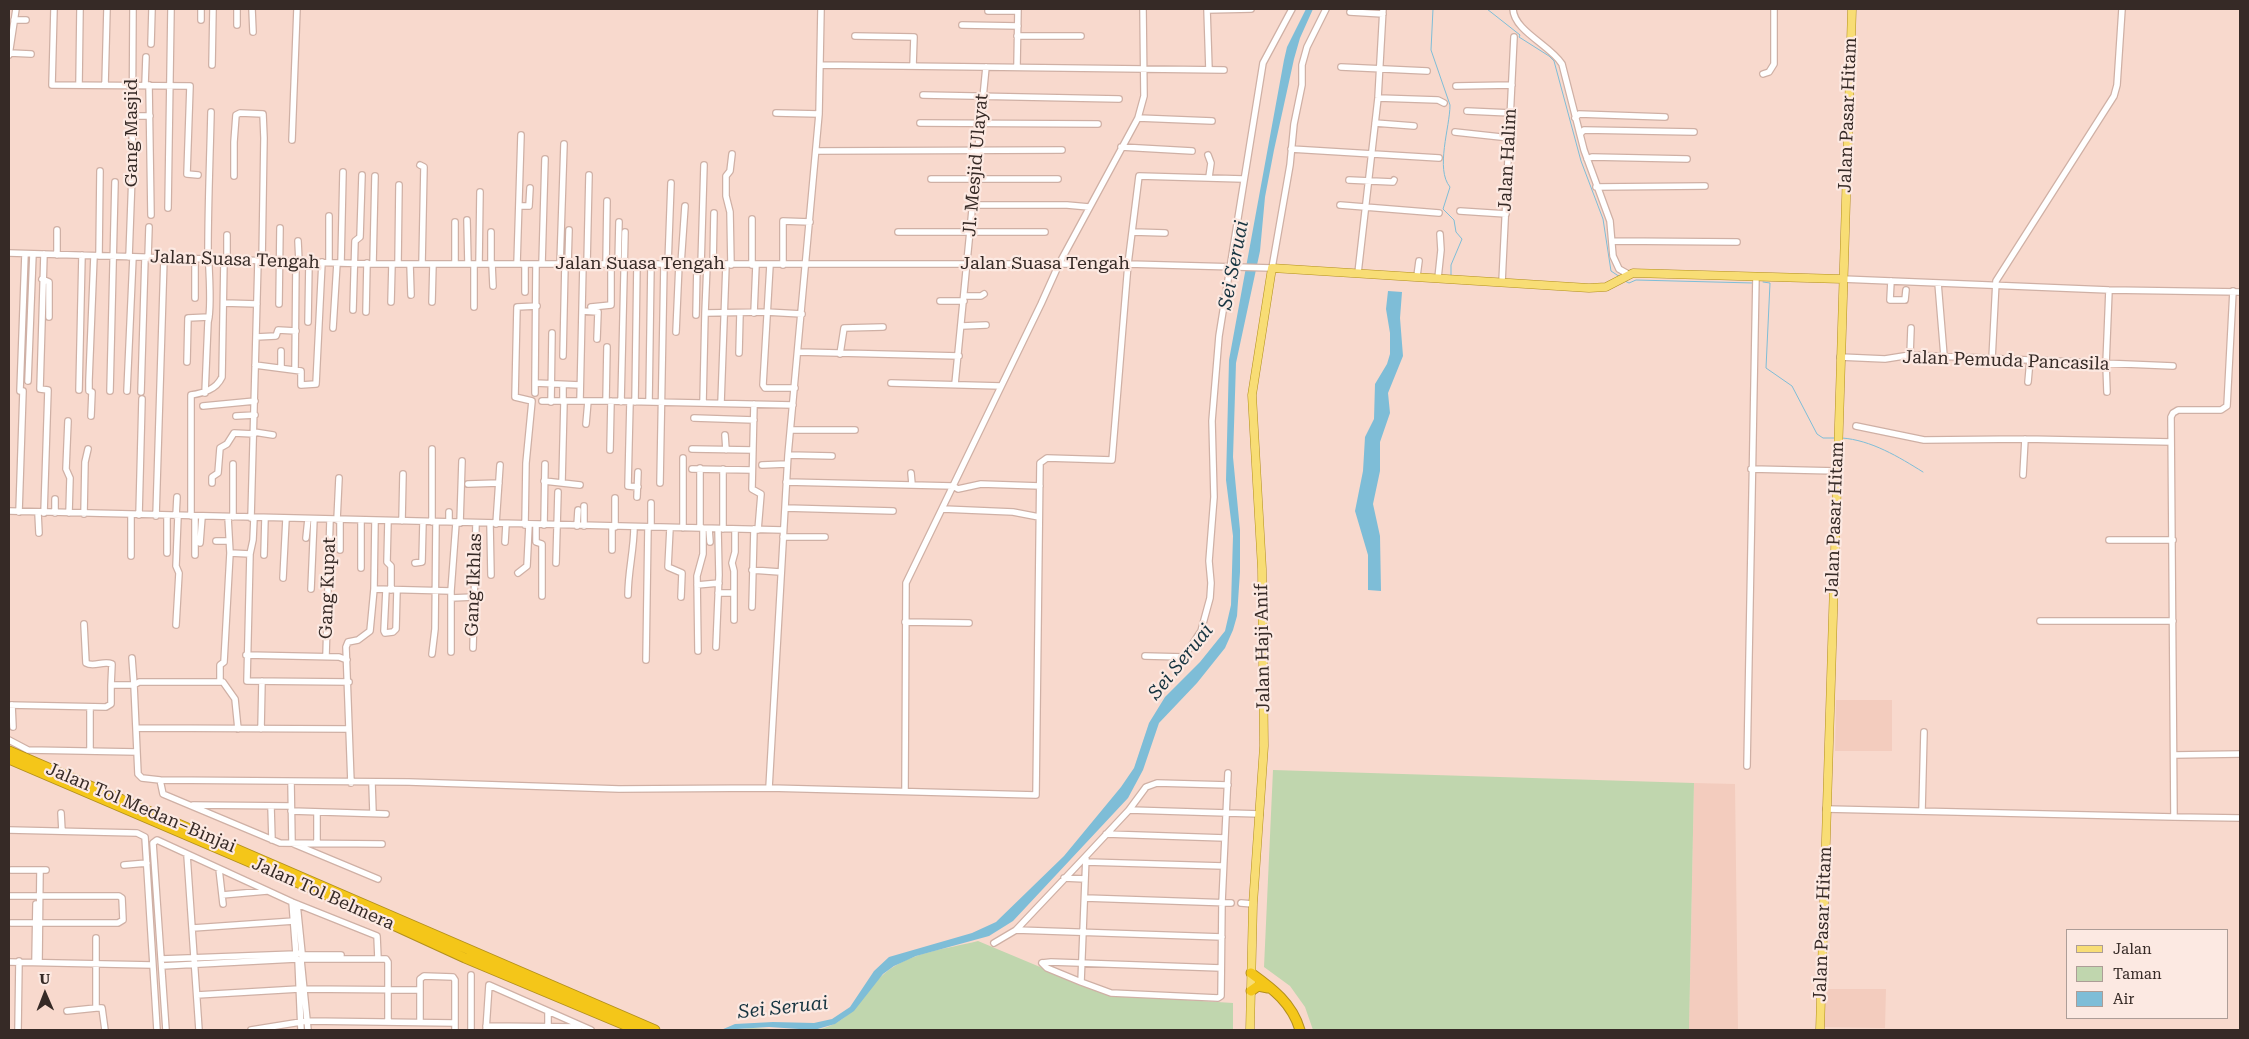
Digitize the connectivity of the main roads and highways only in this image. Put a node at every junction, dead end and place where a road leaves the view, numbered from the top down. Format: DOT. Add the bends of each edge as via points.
graph roads {
  1 [pos="1852,9"];
  2 [pos="1842,279"];
  3 [pos="9,751"];
  4 [pos="9,759"];
  5 [pos="1251,973"];
  6 [pos="1250,991"];
  7 [pos="637,1030"];
  8 [pos="655,1030"];
  9 [pos="1250,1030"];
  10 [pos="1299,1030"];
  11 [pos="1820,1030"];
  1 -- 2 [label="main road, Jalan Pasar Hitam"];
  2 -- 5 [label="main road, Jalan Haji Anif" via="1624,277 1598,288 1272,268 1252,396 1263,598 1264,746"];
  2 -- 11 [label="main road, Jalan Pasar Hitam"];
  3 -- 8 [label="highway, Jalan Tol Medan–Binjai"];
  4 -- 7 [label="highway, Jalan Tol Belmera"];
  5 -- 6 [label="main road, Jalan Haji Anif"];
  5 -- 10 [label="highway" via="1281,995"];
  6 -- 9 [label="main road, Jalan Haji Anif"];
  6 -- 10 [label="highway" via="1262,986 1274,992 1288,1008"];
}
